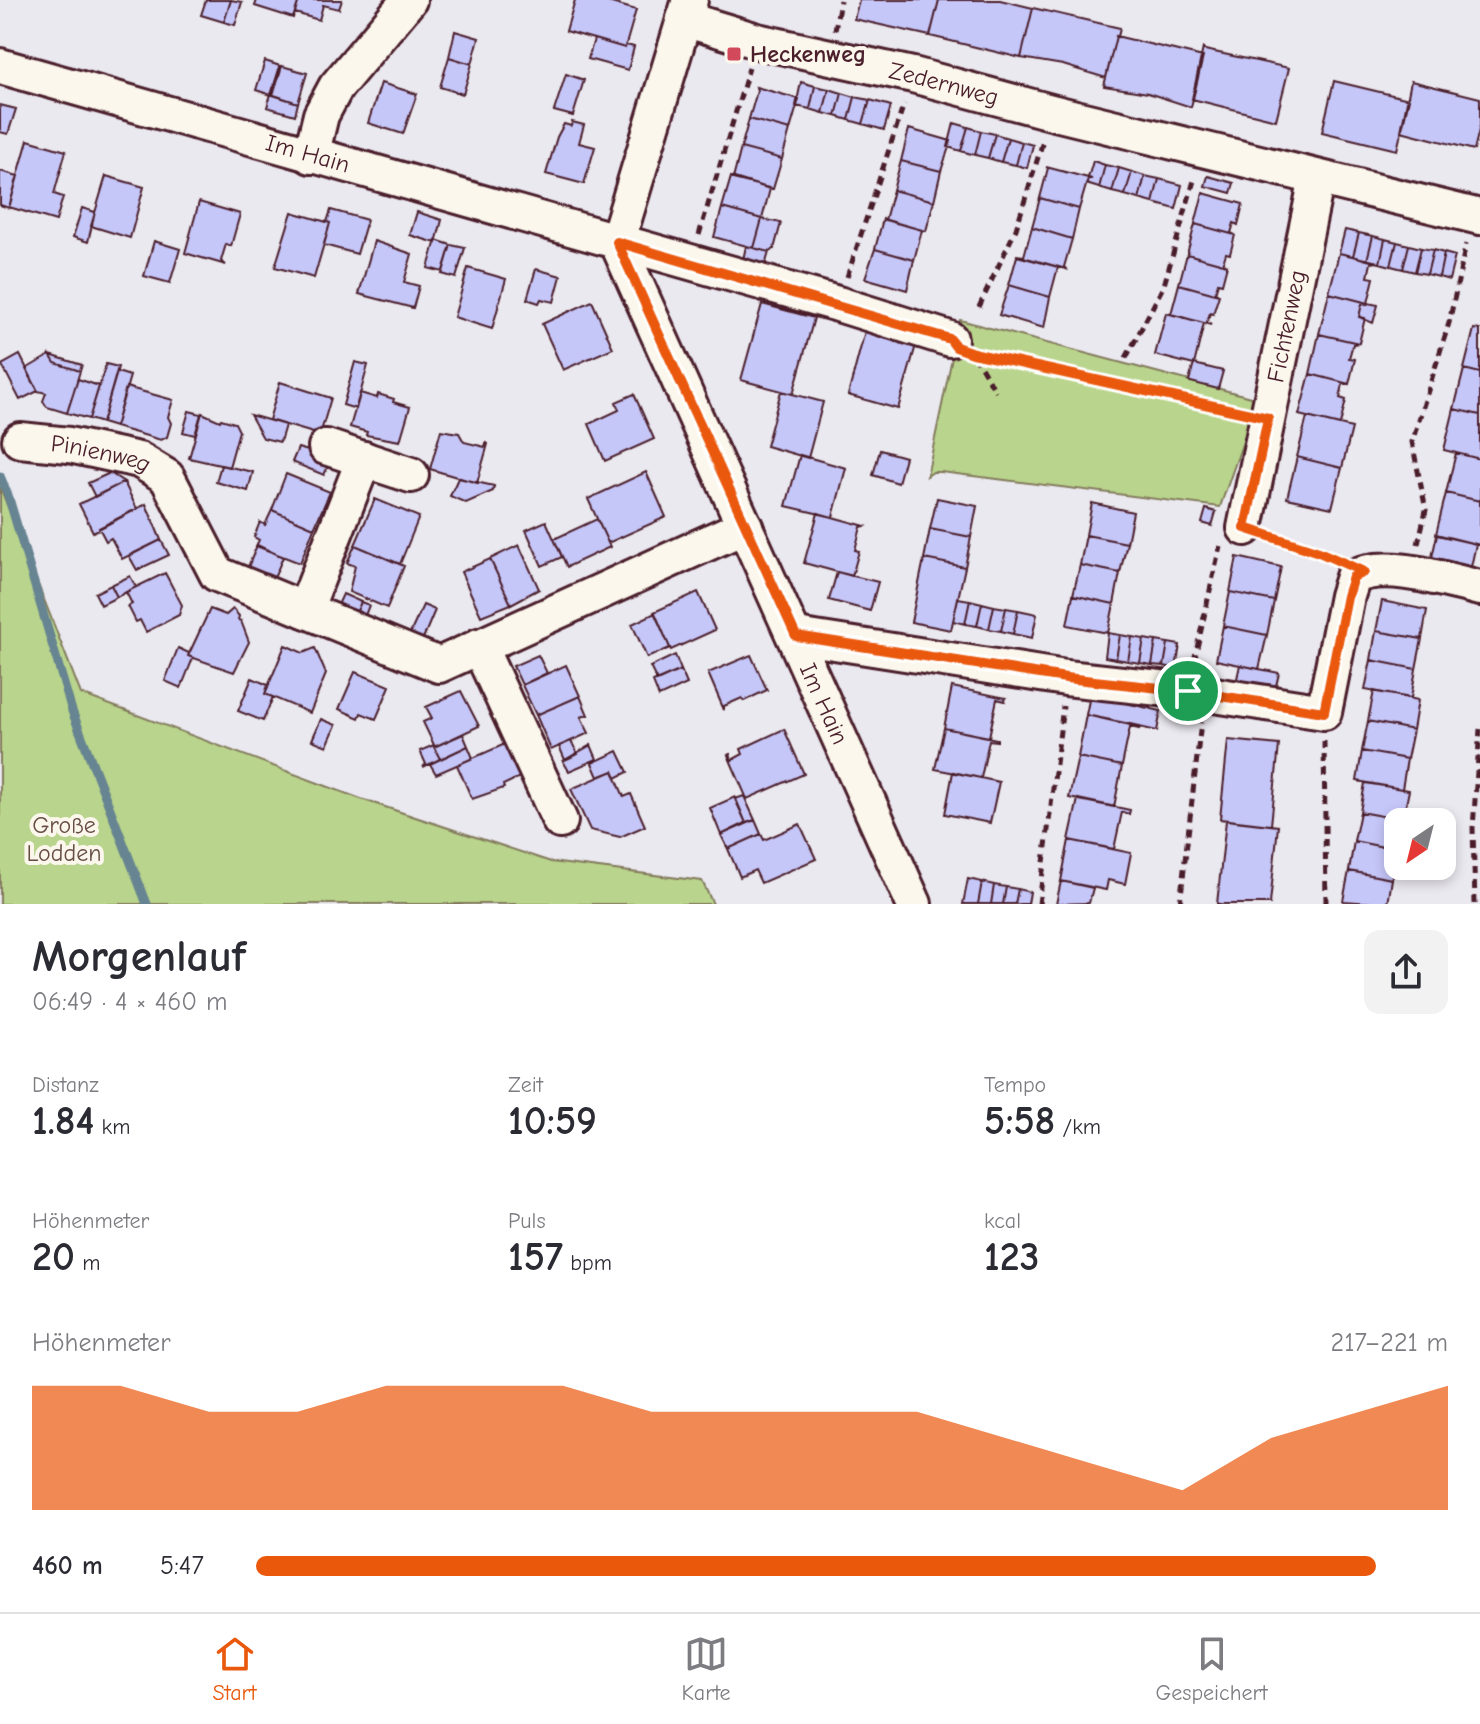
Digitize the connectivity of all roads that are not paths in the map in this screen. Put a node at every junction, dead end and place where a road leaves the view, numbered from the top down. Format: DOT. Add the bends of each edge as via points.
graph roads {
  1 [pos="409,0"];
  2 [pos="687,10"];
  3 [pos="0,66"];
  4 [pos="311,156"];
  5 [pos="1317,178"];
  6 [pos="1476,216"];
  7 [pos="617,242"];
  8 [pos="961,346"];
  9 [pos="20,440"];
  10 [pos="326,447"];
  11 [pos="364,459"];
  12 [pos="411,475"];
  13 [pos="745,526"];
  14 [pos="1245,528"];
  15 [pos="1480,588"];
  16 [pos="305,610"];
  17 [pos="796,636"];
  18 [pos="479,646"];
  19 [pos="560,821"];
  20 [pos="914,904"];
  1 -- 4 [label="street" via="336,87 321,115"];
  2 -- 5 [label="street, Zedernweg" via="757,41 913,75"];
  2 -- 7 [label="street"];
  3 -- 4 [label="street, Im Hain"];
  4 -- 7 [label="street, Im Hain"];
  5 -- 6 [label="street, Zedernweg"];
  5 -- 14 [label="street, Fichtenweg"];
  7 -- 8 [label="street, Im Hain" via="838,304"];
  7 -- 13 [label="street, Im Hain"];
  9 -- 16 [label="street, Pinienweg" via="139,460 167,477 217,574"];
  10 -- 11 [label="street"];
  11 -- 12 [label="street"];
  11 -- 16 [label="street"];
  13 -- 17 [label="street, Im Hain"];
  13 -- 18 [label="street, Pinienweg"];
  15 -- 17 [label="street" via="1411,572 1364,572 1353,577 1324,712"];
  16 -- 18 [label="street, Pinienweg" via="439,665"];
  17 -- 20 [label="street, Im Hain"];
  18 -- 19 [label="street"];
}
